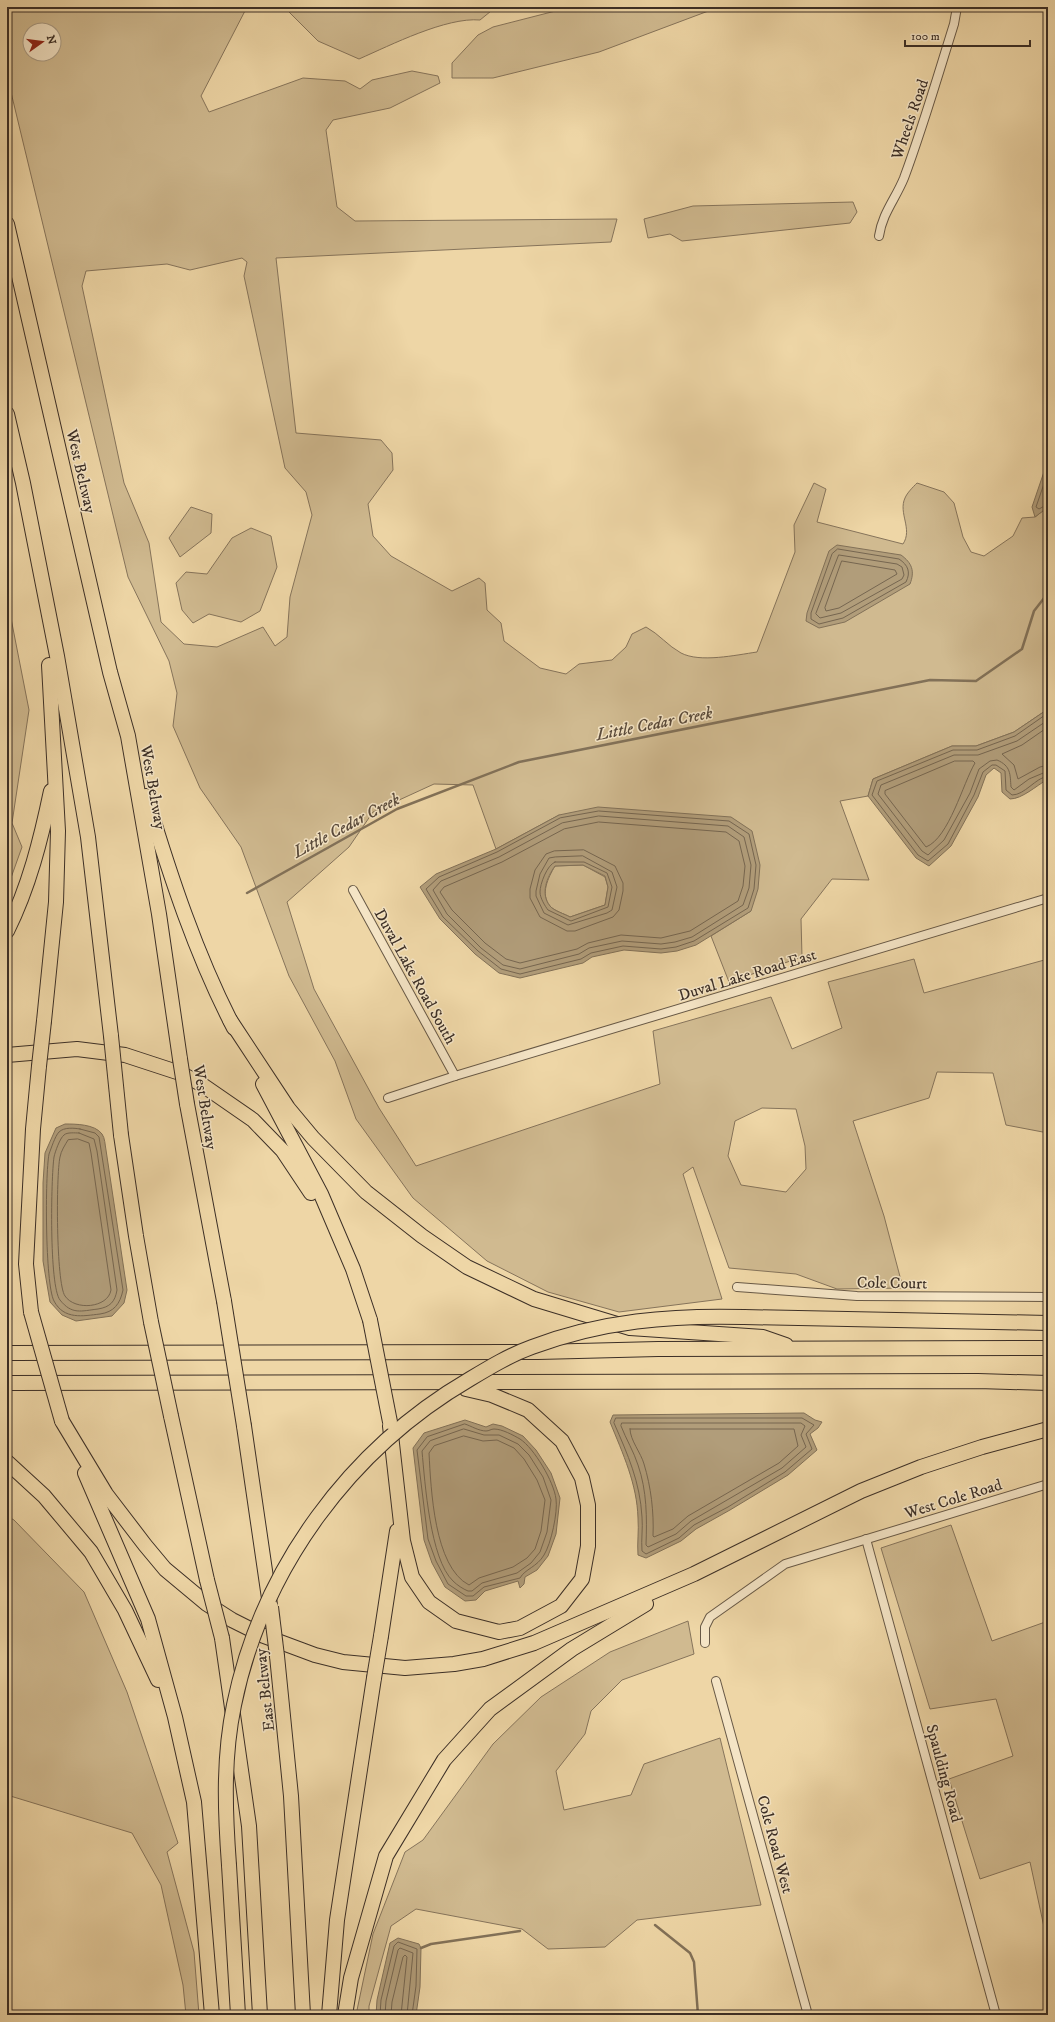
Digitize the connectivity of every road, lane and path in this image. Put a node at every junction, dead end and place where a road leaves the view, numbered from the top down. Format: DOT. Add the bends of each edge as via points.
graph roads {
  1 [pos="957,7"];
  2 [pos="7,224"];
  3 [pos="879,236"];
  4 [pos="7,414"];
  5 [pos="23,483"];
  6 [pos="128,736"];
  7 [pos="54,760"];
  8 [pos="353,890"];
  9 [pos="1048,898"];
  10 [pos="7,931"];
  11 [pos="230,1020"];
  12 [pos="7,1055"];
  13 [pos="455,1076"];
  14 [pos="388,1098"];
  15 [pos="353,1269"];
  16 [pos="736,1287"];
  17 [pos="1048,1297"];
  18 [pos="1048,1322"];
  19 [pos="796,1348"];
  20 [pos="1048,1348"];
  21 [pos="7,1353"];
  22 [pos="234,1364"];
  23 [pos="7,1383"];
  24 [pos="436,1383"];
  25 [pos="1048,1383"];
  26 [pos="62,1421"];
  27 [pos="1048,1430"];
  28 [pos="7,1462"];
  29 [pos="1048,1484"];
  30 [pos="400,1510"];
  31 [pos="866,1539"];
  32 [pos="694,1574"];
  33 [pos="705,1643"];
  34 [pos="716,1681"];
  35 [pos="175,1717"];
  36 [pos="212,2015"];
  37 [pos="238,2015"];
  38 [pos="260,2015"];
  39 [pos="303,2015"];
  40 [pos="329,2015"];
  41 [pos="345,2015"];
  42 [pos="808,2015"];
  43 [pos="996,2015"];
  1 -- 3 [label="street, Wheels Road" via="922,128 902,181 882,219"];
  2 -- 6 [label="highway, West Beltway" via="110,672"];
  4 -- 5 [label="highway"];
  5 -- 7 [label="highway" via="51,681"];
  5 -- 38 [label="highway, East Beltway, bridge" via="57,656 88,837 136,1236 171,1416 222,1638 250,1826"];
  6 -- 11 [label="highway" via="163,852 205,967"];
  6 -- 22 [label="highway, West Beltway, bridge" via="159,914 187,1104"];
  7 -- 10 [label="highway" via="42,836 19,907"];
  7 -- 26 [label="highway, bridge" via="58,831 56,894 33,1129 26,1264 31,1312"];
  8 -- 13 [label="street, Duval Lake Road South"];
  9 -- 13 [label="street, Duval Lake Road East"];
  11 -- 15 [label="highway" via="321,1194"];
  11 -- 19 [label="highway" via="288,1108 318,1144 366,1192 422,1236 467,1266 534,1299 630,1328 763,1337"];
  12 -- 15 [label="highway" via="77,1050 125,1055 180,1073 201,1084 253,1120 284,1151 309,1188"];
  13 -- 14 [label="street, Duval Lake Road East"];
  15 -- 30 [label="highway, bridge" via="370,1320 390,1422"];
  16 -- 17 [label="street, Cole Court" via="857,1296"];
  18 -- 37 [label="highway, bridge" via="700,1316 632,1321 584,1331 530,1347 506,1358 423,1409 358,1468 321,1512 286,1565 267,1603 248,1654 234,1705 226,1766 225,1811"];
  19 -- 20 [label="highway"];
  19 -- 21 [label="highway" via="530,1352"];
  22 -- 39 [label="highway, East Beltway, bridge" via="277,1656 291,1796"];
  23 -- 24 [label="highway"];
  24 -- 25 [label="highway"];
  24 -- 30 [label="highway" via="492,1395 528,1410 562,1441 582,1478 588,1505 588,1546 582,1579 561,1606 520,1628 499,1632 456,1621 429,1602 412,1577 403,1541"];
  26 -- 32 [label="highway" via="106,1494 165,1569 184,1587 232,1620 264,1636 284,1645 343,1662 405,1668 454,1664 502,1654 586,1622"];
  26 -- 35 [label="highway" via="148,1619"];
  27 -- 32 [label="highway" via="982,1447 861,1491"];
  28 -- 35 [label="highway" via="44,1496 91,1552 125,1610"];
  29 -- 31 [label="street, West Cole Road"];
  30 -- 40 [label="highway, bridge" via="337,1920"];
  31 -- 33 [label="street" via="785,1564 710,1617 705,1627"];
  31 -- 43 [label="street, Spaulding Road"];
  32 -- 41 [label="highway" via="572,1649 490,1709 444,1760 386,1856 351,1978"];
  34 -- 42 [label="street, Cole Road West"];
  35 -- 36 [label="highway" via="194,1802"];
}
